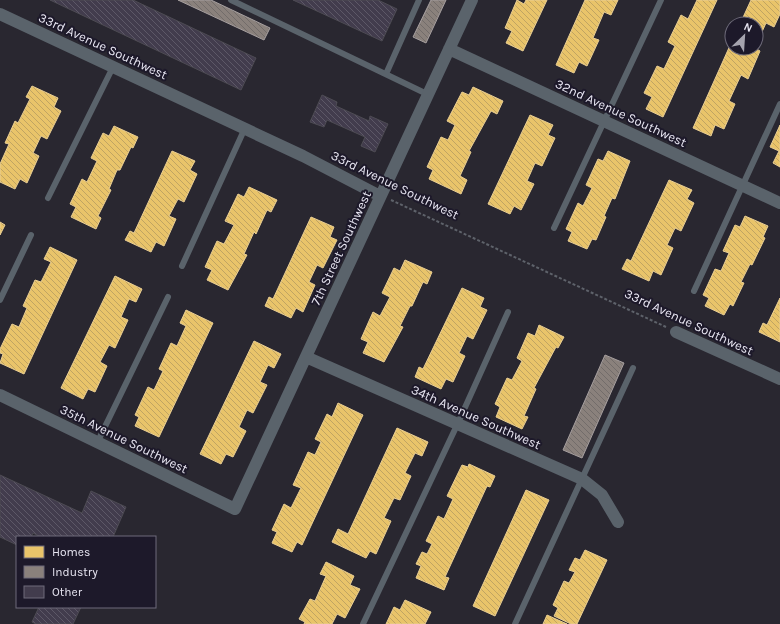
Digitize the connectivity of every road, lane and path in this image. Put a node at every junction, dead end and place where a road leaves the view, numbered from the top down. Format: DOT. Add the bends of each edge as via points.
graph roads {
  1 [pos="231,0"];
  2 [pos="419,0"];
  3 [pos="472,0"];
  4 [pos="661,0"];
  5 [pos="241,2"];
  6 [pos="0,14"];
  7 [pos="449,49"];
  8 [pos="112,66"];
  9 [pos="386,74"];
  10 [pos="427,94"];
  11 [pos="780,104"];
  12 [pos="604,121"];
  13 [pos="245,128"];
  14 [pos="743,186"];
  15 [pos="380,196"];
  16 [pos="48,198"];
  17 [pos="780,203"];
  18 [pos="554,228"];
  19 [pos="31,235"];
  20 [pos="182,266"];
  21 [pos="694,291"];
  22 [pos="168,297"];
  23 [pos="0,300"];
  24 [pos="508,312"];
  25 [pos="676,332"];
  26 [pos="306,358"];
  27 [pos="633,368"];
  28 [pos="780,379"];
  29 [pos="0,395"];
  30 [pos="458,424"];
  31 [pos="98,441"];
  32 [pos="582,479"];
  33 [pos="235,509"];
  34 [pos="618,522"];
  35 [pos="363,624"];
  36 [pos="515,624"];
  1 -- 5 [label="lane"];
  2 -- 9 [label="lane"];
  3 -- 7 [label="street, 7th Street Southwest"];
  4 -- 12 [label="lane"];
  5 -- 9 [label="lane"];
  6 -- 8 [label="street, 33rd Avenue Southwest"];
  7 -- 10 [label="street, 7th Street Southwest"];
  7 -- 12 [label="street, 32nd Avenue Southwest"];
  8 -- 13 [label="street, 33rd Avenue Southwest"];
  8 -- 16 [label="lane"];
  9 -- 10 [label="lane"];
  10 -- 15 [label="street, 7th Street Southwest"];
  11 -- 14 [label="lane"];
  12 -- 14 [label="street, 32nd Avenue Southwest"];
  12 -- 18 [label="lane"];
  13 -- 15 [label="street, 33rd Avenue Southwest"];
  13 -- 20 [label="lane"];
  14 -- 17 [label="street, 32nd Avenue Southwest"];
  14 -- 21 [label="lane"];
  15 -- 25 [label="path, 33rd Avenue Southwest"];
  15 -- 26 [label="street, 7th Street Southwest"];
  19 -- 23 [label="lane"];
  22 -- 31 [label="lane"];
  24 -- 30 [label="lane"];
  25 -- 28 [label="street, 33rd Avenue Southwest"];
  26 -- 30 [label="street, 34th Avenue Southwest"];
  26 -- 33 [label="street, 7th Street Southwest"];
  27 -- 32 [label="lane"];
  29 -- 31 [label="street, 35th Avenue Southwest"];
  30 -- 32 [label="street, 34th Avenue Southwest"];
  30 -- 35 [label="lane"];
  31 -- 33 [label="street, 35th Avenue Southwest"];
  32 -- 34 [label="street, 34th Avenue Southwest" via="602,495"];
  32 -- 36 [label="lane"];
}
